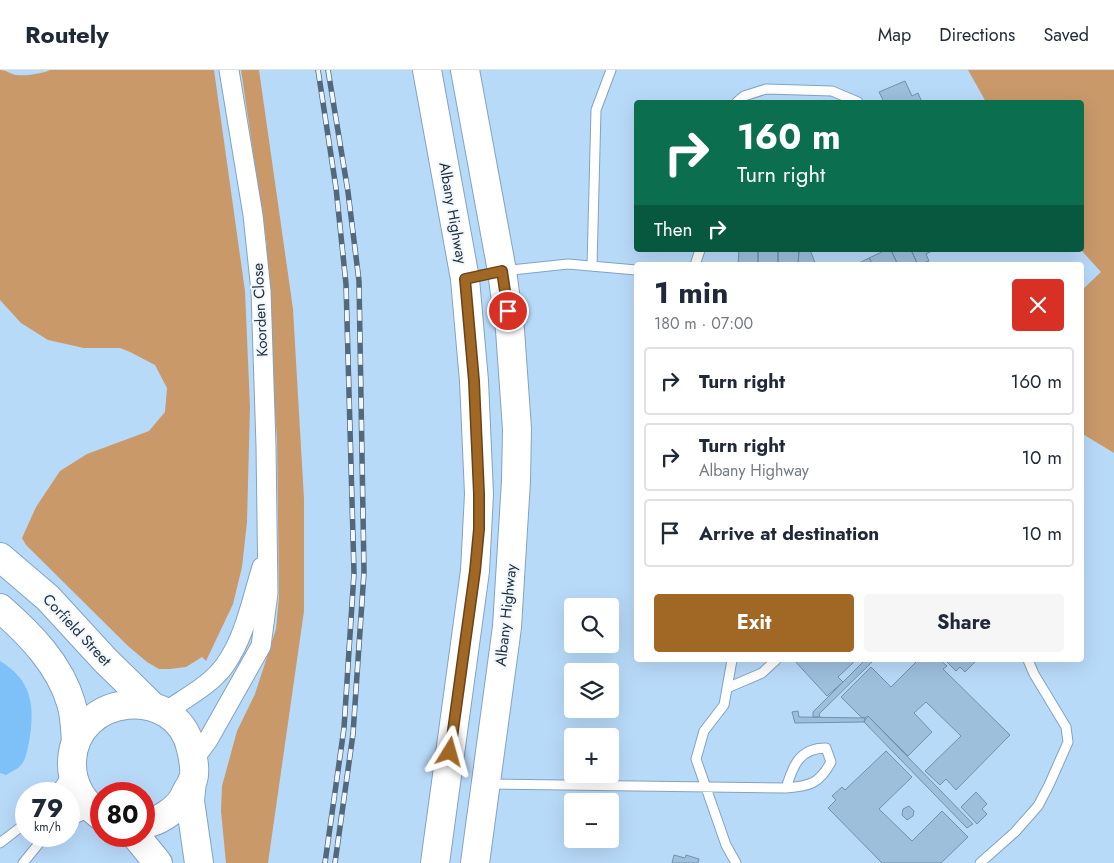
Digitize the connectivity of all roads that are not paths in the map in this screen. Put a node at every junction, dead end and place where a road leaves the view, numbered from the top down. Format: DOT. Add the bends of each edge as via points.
graph roads {
  1 [pos="229,70"];
  2 [pos="427,70"];
  3 [pos="465,70"];
  4 [pos="611,70"];
  5 [pos="739,100"];
  6 [pos="853,100"];
  7 [pos="592,266"];
  8 [pos="634,270"];
  9 [pos="502,271"];
  10 [pos="465,279"];
  11 [pos="267,552"];
  12 [pos="0,557"];
  13 [pos="0,608"];
  14 [pos="732,662"];
  15 [pos="774,662"];
  16 [pos="1029,662"];
  17 [pos="727,688"];
  18 [pos="158,709"];
  19 [pos="76,742"];
  20 [pos="72,768"];
  21 [pos="193,770"];
  22 [pos="62,782"];
  23 [pos="485,784"];
  24 [pos="707,788"];
  25 [pos="786,788"];
  26 [pos="90,806"];
  27 [pos="155,820"];
  28 [pos="15,831"];
  29 [pos="0,843"];
  30 [pos="36,847"];
  31 [pos="145,847"];
  32 [pos="23,863"];
  33 [pos="158,863"];
  34 [pos="199,863"];
  35 [pos="435,863"];
  36 [pos="475,863"];
  37 [pos="736,863"];
  38 [pos="980,863"];
  1 -- 11 [label="street, Koorden Close" via="253,215 261,291"];
  2 -- 10 [label="main road, Albany Highway"];
  3 -- 9 [label="main road, Albany Highway"];
  4 -- 7 [label="lane" via="596,110"];
  5 -- 6 [label="lane" via="766,89 832,91"];
  7 -- 8 [label="lane"];
  7 -- 9 [label="lane" via="568,264"];
  9 -- 10 [label="lane"];
  9 -- 23 [label="main road, Albany Highway" via="517,429 516,482 506,627"];
  10 -- 35 [label="main road, Albany Highway" via="474,381 479,529"];
  11 -- 18 [label="street, Koorden Close" via="243,629 226,664 214,678"];
  11 -- 21 [label="street, Koorden Close" via="268,593 261,646"];
  12 -- 18 [label="main road, Corfield Street" via="48,598 105,660"];
  13 -- 19 [label="main road" via="38,645 61,676 72,705"];
  14 -- 17 [label="lane"];
  15 -- 17 [label="lane" via="762,673"];
  16 -- 38 [label="lane" via="1066,727 1068,742 1038,806"];
  17 -- 24 [label="lane" via="724,705 704,731 696,759"];
  18 -- 19 [label="main road" via="134,704 115,706 85,726"];
  18 -- 21 [label="main road, Corfield Street" via="182,729 190,743"];
  19 -- 20 [label="main road"];
  20 -- 22 [label="lane"];
  20 -- 26 [label="main road" via="75,784"];
  21 -- 27 [label="main road" via="182,800 166,815"];
  21 -- 34 [label="main road" via="190,801"];
  23 -- 24 [label="lane"];
  23 -- 36 [label="main road, Albany Highway"];
  24 -- 25 [label="lane"];
  24 -- 37 [label="lane"];
  25 -- 25 [label="lane" via="808,786 824,776 831,762 826,748 815,748 802,755 792,767"];
  28 -- 29 [label="lane"];
  30 -- 32 [label="lane"];
  31 -- 33 [label="main road"];
}
